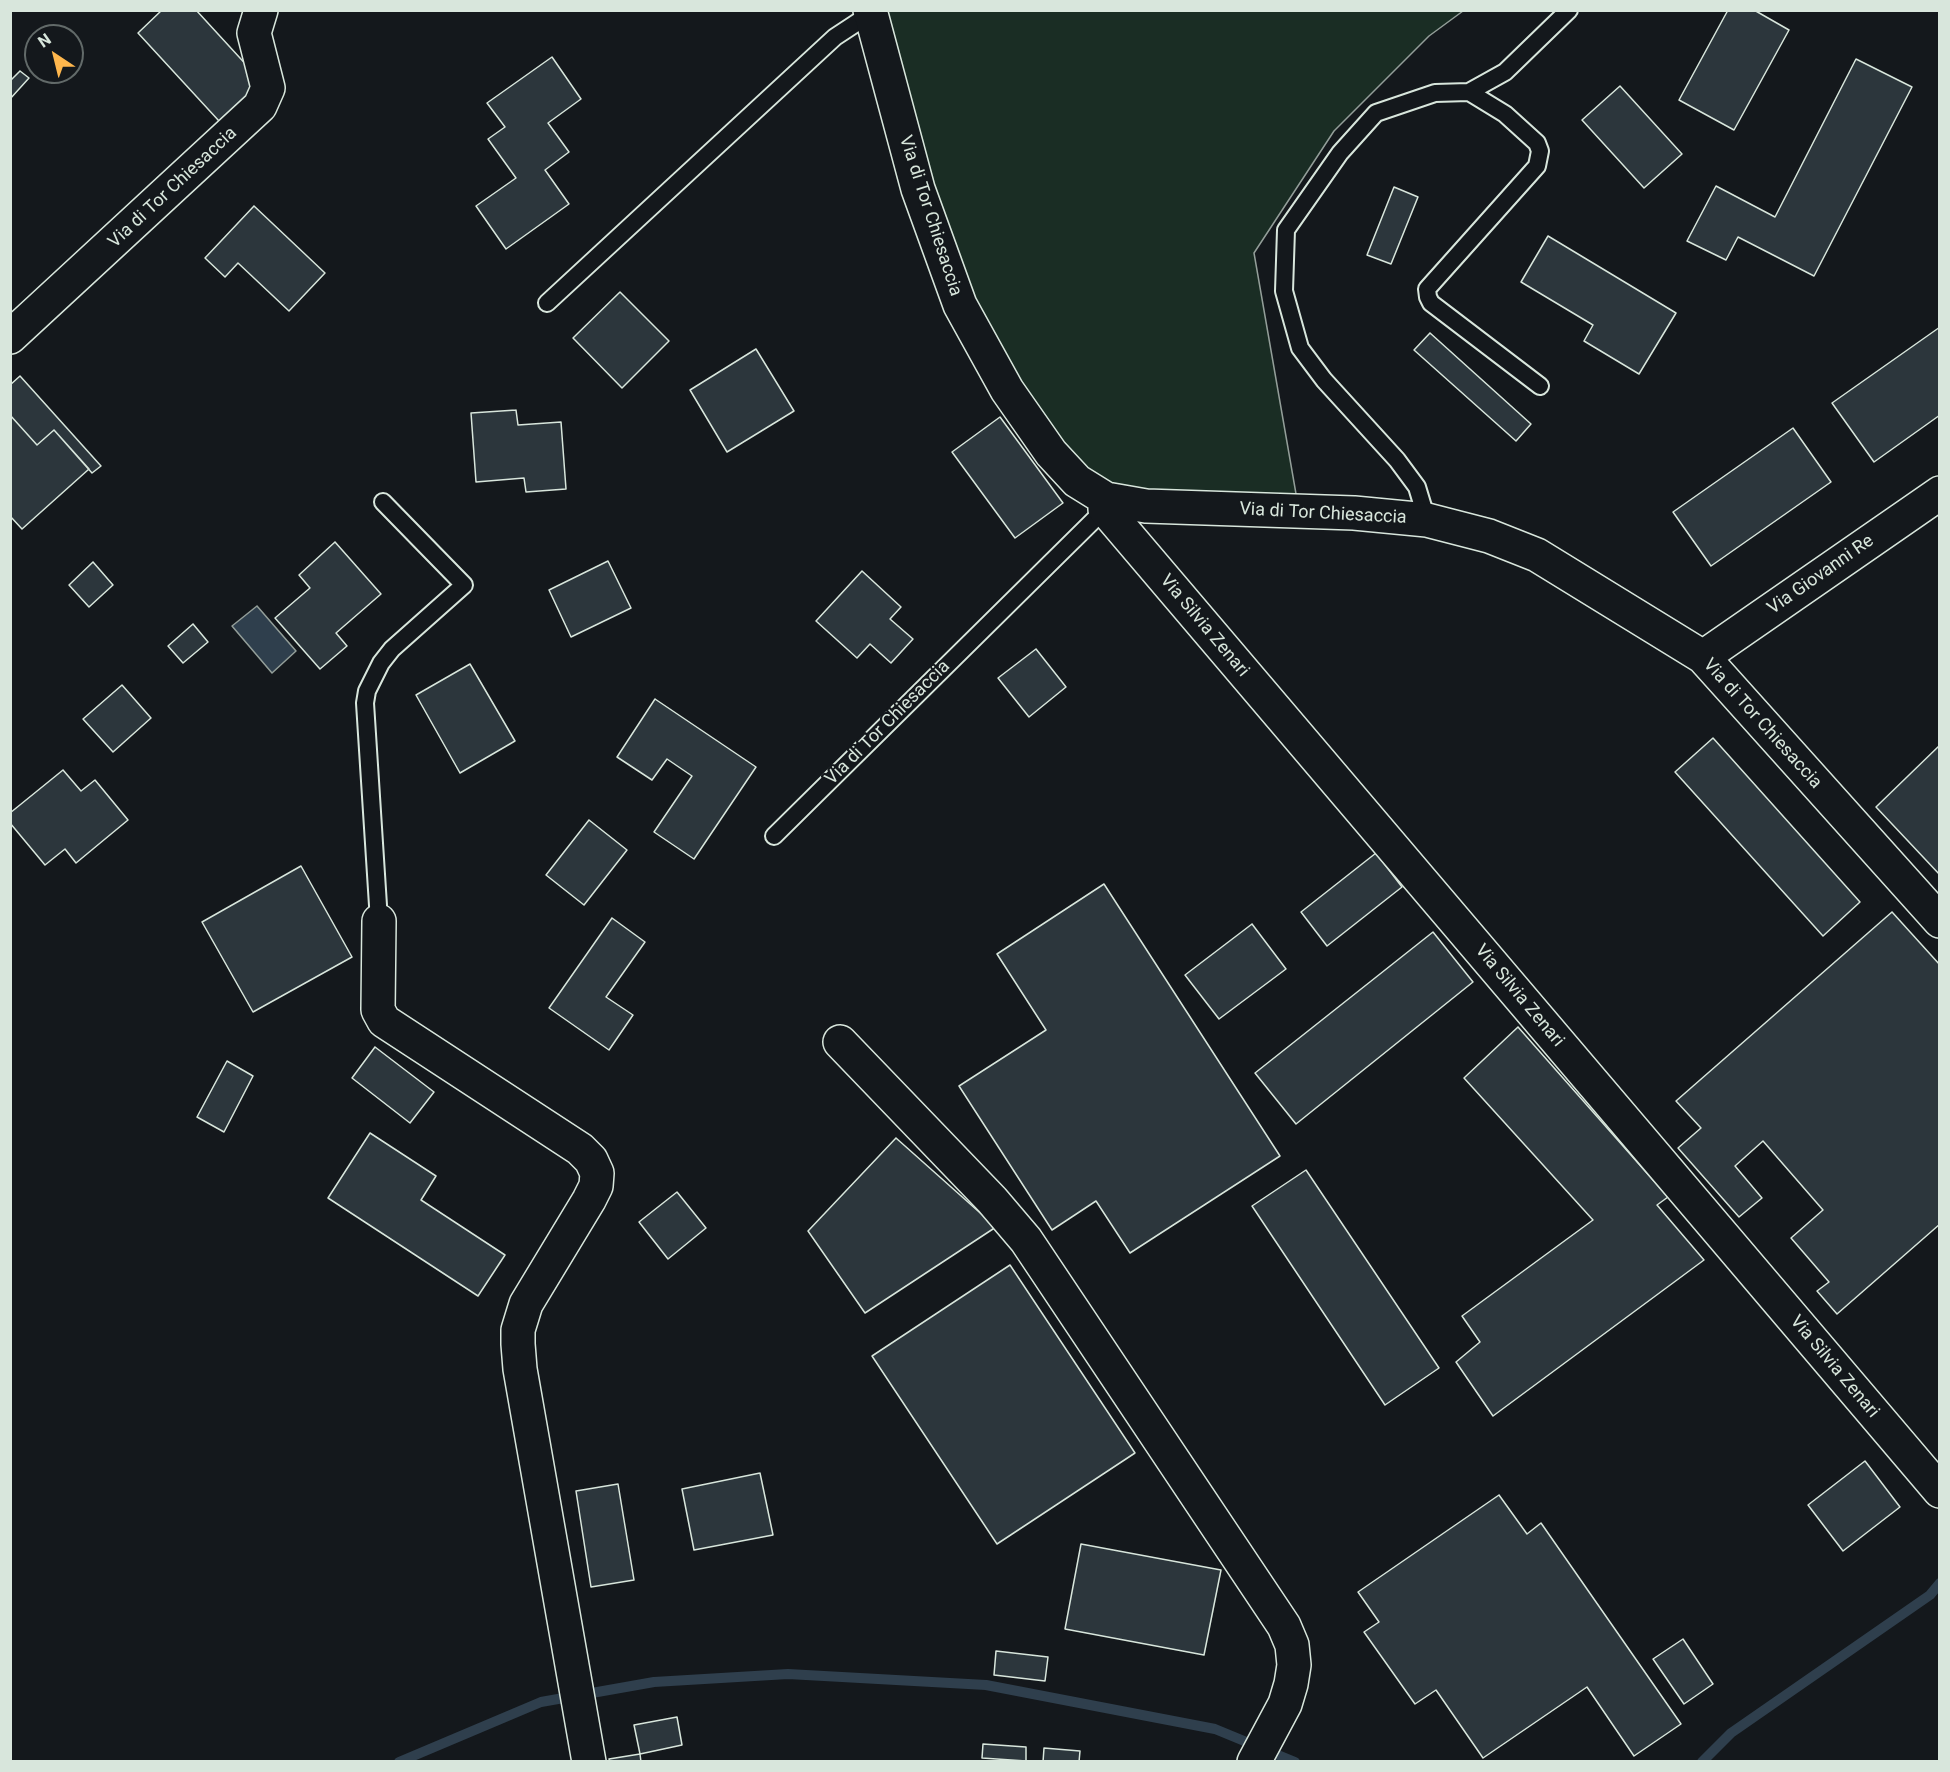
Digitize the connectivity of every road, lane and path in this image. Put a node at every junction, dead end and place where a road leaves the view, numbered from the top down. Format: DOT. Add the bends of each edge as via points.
graph roads {
  1 [pos="261,10"];
  2 [pos="1569,10"];
  3 [pos="870,12"];
  4 [pos="1469,92"];
  5 [pos="547,303"];
  6 [pos="10,337"];
  7 [pos="1540,386"];
  8 [pos="1940,494"];
  9 [pos="384,502"];
  10 [pos="1106,504"];
  11 [pos="1427,520"];
  12 [pos="1703,657"];
  13 [pos="774,836"];
  14 [pos="379,921"];
  15 [pos="1940,921"];
  16 [pos="840,1042"];
  17 [pos="1940,1491"];
  18 [pos="589,1761"];
  19 [pos="1254,1761"];
  1 -- 6 [label="street, Via di Tor Chiesaccia" via="254,33 268,88 260,106"];
  2 -- 4 [label="lane" via="1505,72"];
  3 -- 5 [label="lane, Via di Tor Chiesaccia" via="835,37"];
  3 -- 10 [label="street, Via di Tor Chiesaccia" via="918,189 960,305 1007,390 1051,453"];
  4 -- 7 [label="lane" via="1505,114 1537,143 1540,151 1537,166 1427,289 1428,297"];
  4 -- 11 [label="lane" via="1435,93 1376,113 1340,153 1286,230 1284,291 1300,348 1417,487"];
  8 -- 12 [label="street, Via Giovanni Re"];
  9 -- 14 [label="lane" via="464,585 392,649 368,691 365,704"];
  10 -- 11 [label="street, Via di Tor Chiesaccia" via="1354,513"];
  10 -- 13 [label="lane, Via di Tor Chiesaccia"];
  10 -- 17 [label="street, Via Silvia Zenari"];
  11 -- 12 [label="street, Via di Tor Chiesaccia" via="1489,536 1537,555"];
  12 -- 15 [label="street, Via di Tor Chiesaccia"];
  14 -- 18 [label="street" via="378,1010 384,1021 580,1149 595,1168 597,1179 592,1194 526,1304 518,1344"];
  16 -- 19 [label="street" via="993,1200 1026,1240 1284,1626 1292,1645 1294,1665 1285,1704"];
}
